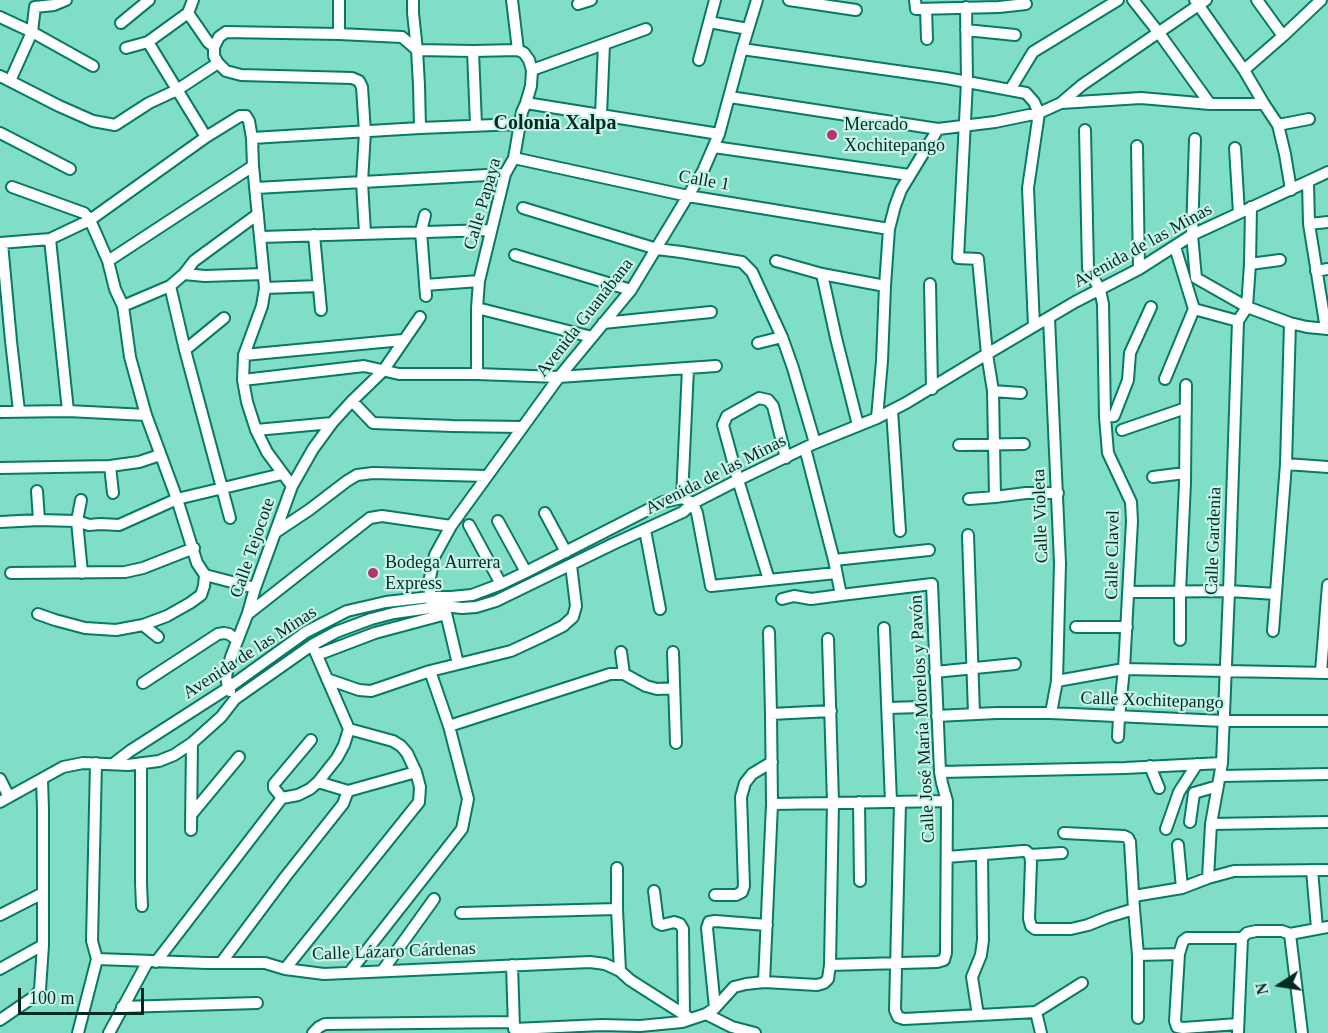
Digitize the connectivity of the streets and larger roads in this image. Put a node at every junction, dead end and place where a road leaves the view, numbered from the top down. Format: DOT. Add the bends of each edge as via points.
graph roads {
  1 [pos="66,0"];
  2 [pos="149,0"];
  3 [pos="339,0"];
  4 [pos="413,0"];
  5 [pos="512,0"];
  6 [pos="591,0"];
  7 [pos="715,0"];
  8 [pos="757,0"];
  9 [pos="789,0"];
  10 [pos="915,0"];
  11 [pos="1119,0"];
  12 [pos="1133,0"];
  13 [pos="1257,0"];
  14 [pos="1321,0"];
  15 [pos="1200,2"];
  16 [pos="191,4"];
  17 [pos="578,4"];
  18 [pos="1026,4"];
  19 [pos="966,7"];
  20 [pos="926,9"];
  21 [pos="856,10"];
  22 [pos="1328,10"];
  23 [pos="0,17"];
  24 [pos="709,22"];
  25 [pos="121,23"];
  26 [pos="646,29"];
  27 [pos="748,29"];
  28 [pos="966,30"];
  29 [pos="32,32"];
  30 [pos="1159,33"];
  31 [pos="339,34"];
  32 [pos="1015,35"];
  33 [pos="1283,36"];
  34 [pos="927,39"];
  35 [pos="148,42"];
  36 [pos="604,44"];
  37 [pos="214,46"];
  38 [pos="126,48"];
  39 [pos="417,50"];
  40 [pos="518,50"];
  41 [pos="742,50"];
  42 [pos="473,51"];
  43 [pos="699,60"];
  44 [pos="218,63"];
  45 [pos="93,66"];
  46 [pos="532,70"];
  47 [pos="1244,70"];
  48 [pos="5,79"];
  49 [pos="968,82"];
  50 [pos="177,90"];
  51 [pos="1010,90"];
  52 [pos="730,97"];
  53 [pos="526,103"];
  54 [pos="1062,103"];
  55 [pos="1210,104"];
  56 [pos="1264,105"];
  57 [pos="1038,112"];
  58 [pos="601,115"];
  59 [pos="1309,119"];
  60 [pos="519,124"];
  61 [pos="1278,124"];
  62 [pos="476,125"];
  63 [pos="966,126"];
  64 [pos="420,128"];
  65 [pos="938,129"];
  66 [pos="1085,130"];
  67 [pos="365,132"];
  68 [pos="0,133"];
  69 [pos="719,134"];
  70 [pos="206,137"];
  71 [pos="252,138"];
  72 [pos="1195,139"];
  73 [pos="1137,146"];
  74 [pos="714,147"];
  75 [pos="1235,148"];
  76 [pos="514,158"];
  77 [pos="253,166"];
  78 [pos="70,169"];
  79 [pos="1328,172"];
  80 [pos="505,174"];
  81 [pos="909,176"];
  82 [pos="362,182"];
  83 [pos="1308,182"];
  84 [pos="12,187"];
  85 [pos="256,188"];
  86 [pos="1291,190"];
  87 [pos="688,196"];
  88 [pos="1251,207"];
  89 [pos="523,208"];
  90 [pos="1239,213"];
  91 [pos="258,214"];
  92 [pos="425,215"];
  93 [pos="90,220"];
  94 [pos="1328,222"];
  95 [pos="1309,224"];
  96 [pos="890,229"];
  97 [pos="491,230"];
  98 [pos="421,231"];
  99 [pos="365,233"];
  100 [pos="314,235"];
  101 [pos="1192,236"];
  102 [pos="261,237"];
  103 [pos="50,239"];
  104 [pos="1,243"];
  105 [pos="1175,247"];
  106 [pos="657,249"];
  107 [pos="515,255"];
  108 [pos="1280,260"];
  109 [pos="108,261"];
  110 [pos="776,261"];
  111 [pos="1250,264"];
  112 [pos="1139,269"];
  113 [pos="1328,269"];
  114 [pos="1316,271"];
  115 [pos="184,274"];
  116 [pos="263,274"];
  117 [pos="822,274"];
  118 [pos="479,281"];
  119 [pos="930,284"];
  120 [pos="170,286"];
  121 [pos="319,286"];
  122 [pos="885,286"];
  123 [pos="265,288"];
  124 [pos="631,290"];
  125 [pos="1100,290"];
  126 [pos="123,306"];
  127 [pos="1151,307"];
  128 [pos="1247,307"];
  129 [pos="477,308"];
  130 [pos="1194,309"];
  131 [pos="321,310"];
  132 [pos="711,312"];
  133 [pos="420,317"];
  134 [pos="224,318"];
  135 [pos="1049,318"];
  136 [pos="1238,321"];
  137 [pos="603,323"];
  138 [pos="1290,323"];
  139 [pos="1034,326"];
  140 [pos="1327,329"];
  141 [pos="592,337"];
  142 [pos="782,337"];
  143 [pos="404,340"];
  144 [pos="5,342"];
  145 [pos="758,343"];
  146 [pos="185,350"];
  147 [pos="987,354"];
  148 [pos="244,355"];
  149 [pos="716,366"];
  150 [pos="688,368"];
  151 [pos="383,371"];
  152 [pos="477,374"];
  153 [pos="559,377"];
  154 [pos="1165,379"];
  155 [pos="243,380"];
  156 [pos="1186,385"];
  157 [pos="932,389"];
  158 [pos="993,391"];
  159 [pos="1021,393"];
  160 [pos="352,401"];
  161 [pos="1186,408"];
  162 [pos="892,410"];
  163 [pos="19,411"];
  164 [pos="68,411"];
  165 [pos="0,412"];
  166 [pos="146,415"];
  167 [pos="1105,417"];
  168 [pos="877,418"];
  169 [pos="332,423"];
  170 [pos="858,425"];
  171 [pos="522,427"];
  172 [pos="256,430"];
  173 [pos="1122,430"];
  174 [pos="1024,444"];
  175 [pos="959,445"];
  176 [pos="993,445"];
  177 [pos="810,446"];
  178 [pos="160,455"];
  179 [pos="786,458"];
  180 [pos="1286,464"];
  181 [pos="110,466"];
  182 [pos="1328,467"];
  183 [pos="0,468"];
  184 [pos="1185,473"];
  185 [pos="282,474"];
  186 [pos="487,476"];
  187 [pos="1153,477"];
  188 [pos="738,480"];
  189 [pos="292,486"];
  190 [pos="222,489"];
  191 [pos="37,491"];
  192 [pos="113,493"];
  193 [pos="1058,493"];
  194 [pos="995,497"];
  195 [pos="682,498"];
  196 [pos="177,499"];
  197 [pos="969,499"];
  198 [pos="81,500"];
  199 [pos="693,503"];
  200 [pos="545,513"];
  201 [pos="230,518"];
  202 [pos="39,520"];
  203 [pos="77,521"];
  204 [pos="498,521"];
  205 [pos="0,522"];
  206 [pos="469,525"];
  207 [pos="451,526"];
  208 [pos="645,530"];
  209 [pos="900,531"];
  210 [pos="276,532"];
  211 [pos="968,535"];
  212 [pos="194,548"];
  213 [pos="928,550"];
  214 [pos="566,552"];
  215 [pos="834,560"];
  216 [pos="572,565"];
  217 [pos="526,572"];
  218 [pos="11,573"];
  219 [pos="82,573"];
  220 [pos="836,573"];
  221 [pos="205,574"];
  222 [pos="770,580"];
  223 [pos="501,584"];
  224 [pos="1328,585"];
  225 [pos="255,588"];
  226 [pos="1229,591"];
  227 [pos="1129,592"];
  228 [pos="1180,592"];
  229 [pos="1275,594"];
  230 [pos="841,595"];
  231 [pos="782,599"];
  232 [pos="431,602"];
  233 [pos="660,609"];
  234 [pos="445,610"];
  235 [pos="248,613"];
  236 [pos="38,614"];
  237 [pos="143,625"];
  238 [pos="1077,627"];
  239 [pos="1127,627"];
  240 [pos="884,628"];
  241 [pos="1326,629"];
  242 [pos="1273,631"];
  243 [pos="769,632"];
  244 [pos="158,637"];
  245 [pos="828,639"];
  246 [pos="237,640"];
  247 [pos="1180,640"];
  248 [pos="314,650"];
  249 [pos="621,652"];
  250 [pos="673,652"];
  251 [pos="458,664"];
  252 [pos="1016,664"];
  253 [pos="972,669"];
  254 [pos="1124,669"];
  255 [pos="430,671"];
  256 [pos="1226,671"];
  257 [pos="935,672"];
  258 [pos="1325,672"];
  259 [pos="624,674"];
  260 [pos="327,679"];
  261 [pos="1057,681"];
  262 [pos="143,683"];
  263 [pos="228,688"];
  264 [pos="674,688"];
  265 [pos="235,699"];
  266 [pos="920,707"];
  267 [pos="888,708"];
  268 [pos="831,711"];
  269 [pos="1051,713"];
  270 [pos="771,714"];
  271 [pos="974,714"];
  272 [pos="937,716"];
  273 [pos="1119,717"];
  274 [pos="1223,721"];
  275 [pos="1328,721"];
  276 [pos="449,726"];
  277 [pos="349,729"];
  278 [pos="1118,737"];
  279 [pos="311,740"];
  280 [pos="192,743"];
  281 [pos="676,743"];
  282 [pos="239,757"];
  283 [pos="772,762"];
  284 [pos="96,763"];
  285 [pos="1222,763"];
  286 [pos="113,764"];
  287 [pos="141,764"];
  288 [pos="1197,764"];
  289 [pos="1150,766"];
  290 [pos="416,772"];
  291 [pos="940,772"];
  292 [pos="1328,774"];
  293 [pos="0,779"];
  294 [pos="42,780"];
  295 [pos="1219,781"];
  296 [pos="318,782"];
  297 [pos="1159,788"];
  298 [pos="348,791"];
  299 [pos="282,798"];
  300 [pos="4,799"];
  301 [pos="947,801"];
  302 [pos="833,802"];
  303 [pos="859,802"];
  304 [pos="895,802"];
  305 [pos="772,804"];
  306 [pos="191,815"];
  307 [pos="1190,822"];
  308 [pos="1328,822"];
  309 [pos="1211,824"];
  310 [pos="1166,829"];
  311 [pos="191,830"];
  312 [pos="1064,833"];
  313 [pos="1178,845"];
  314 [pos="1062,852"];
  315 [pos="982,855"];
  316 [pos="1029,855"];
  317 [pos="947,857"];
  318 [pos="617,868"];
  319 [pos="1312,870"];
  320 [pos="1328,870"];
  321 [pos="1208,878"];
  322 [pos="860,881"];
  323 [pos="1182,888"];
  324 [pos="654,891"];
  325 [pos="43,893"];
  326 [pos="715,896"];
  327 [pos="1134,896"];
  328 [pos="434,899"];
  329 [pos="142,906"];
  330 [pos="617,909"];
  331 [pos="1134,909"];
  332 [pos="461,913"];
  333 [pos="0,915"];
  334 [pos="767,925"];
  335 [pos="1322,928"];
  336 [pos="1290,934"];
  337 [pos="1242,938"];
  338 [pos="43,945"];
  339 [pos="1179,954"];
  340 [pos="1138,955"];
  341 [pos="97,959"];
  342 [pos="152,961"];
  343 [pos="897,962"];
  344 [pos="221,963"];
  345 [pos="512,965"];
  346 [pos="830,965"];
  347 [pos="0,969"];
  348 [pos="285,969"];
  349 [pos="383,970"];
  350 [pos="620,971"];
  351 [pos="349,973"];
  352 [pos="764,982"];
  353 [pos="1082,983"];
  354 [pos="257,1003"];
  355 [pos="122,1007"];
  356 [pos="710,1011"];
  357 [pos="1036,1012"];
  358 [pos="978,1015"];
  359 [pos="688,1017"];
  360 [pos="1138,1018"];
  361 [pos="0,1020"];
  362 [pos="513,1028"];
  363 [pos="1238,1028"];
  364 [pos="640,1029"];
  365 [pos="78,1033"];
  366 [pos="109,1033"];
  367 [pos="313,1033"];
  368 [pos="755,1033"];
  369 [pos="1041,1033"];
  370 [pos="1302,1033"];
  1 -- 29 [label="street" via="35,7"];
  2 -- 25 [label="street"];
  3 -- 31 [label="street"];
  4 -- 39 [label="street"];
  5 -- 40 [label="street"];
  6 -- 17 [label="street"];
  7 -- 24 [label="street"];
  8 -- 27 [label="street, Avenida Guanábana"];
  9 -- 21 [label="street"];
  10 -- 20 [label="street" via="916,9"];
  11 -- 51 [label="street" via="1033,52"];
  12 -- 30 [label="street"];
  13 -- 33 [label="street"];
  14 -- 22 [label="street"];
  14 -- 33 [label="street"];
  15 -- 30 [label="street"];
  15 -- 47 [label="street"];
  16 -- 35 [label="street"];
  16 -- 37 [label="street" via="208,42"];
  18 -- 19 [label="street"];
  19 -- 20 [label="street"];
  19 -- 28 [label="street"];
  20 -- 34 [label="street"];
  23 -- 29 [label="street"];
  24 -- 27 [label="street"];
  24 -- 43 [label="street"];
  26 -- 36 [label="street"];
  27 -- 41 [label="street, Avenida Guanábana"];
  28 -- 32 [label="street"];
  28 -- 49 [label="street"];
  29 -- 45 [label="street"];
  29 -- 48 [label="street"];
  30 -- 54 [label="street"];
  30 -- 55 [label="street"];
  31 -- 37 [label="street" via="226,32"];
  31 -- 39 [label="street" via="402,37"];
  33 -- 47 [label="street"];
  35 -- 38 [label="street"];
  35 -- 50 [label="street"];
  36 -- 46 [label="street"];
  36 -- 58 [label="street"];
  37 -- 44 [label="street"];
  39 -- 42 [label="street"];
  39 -- 64 [label="street"];
  40 -- 42 [label="street"];
  40 -- 46 [label="street" via="529,60"];
  41 -- 49 [label="street"];
  41 -- 52 [label="street, Avenida Guanábana"];
  42 -- 62 [label="street"];
  44 -- 50 [label="street"];
  44 -- 67 [label="street" via="226,71 241,75 359,81"];
  46 -- 53 [label="street, Calle Papaya"];
  47 -- 56 [label="street"];
  48 -- 50 [label="street" via="93,121 115,125"];
  49 -- 51 [label="street"];
  49 -- 63 [label="street"];
  50 -- 70 [label="street"];
  51 -- 57 [label="street" via="1026,93"];
  52 -- 65 [label="street"];
  52 -- 69 [label="street, Avenida Guanábana"];
  53 -- 58 [label="street"];
  53 -- 60 [label="street, Calle Papaya"];
  54 -- 55 [label="street" via="1141,98"];
  54 -- 57 [label="street"];
  55 -- 56 [label="street"];
  56 -- 61 [label="street"];
  57 -- 63 [label="street"];
  57 -- 139 [label="street" via="1028,188"];
  58 -- 69 [label="street"];
  59 -- 61 [label="street"];
  60 -- 62 [label="street"];
  60 -- 76 [label="street, Calle Papaya"];
  61 -- 86 [label="street"];
  62 -- 64 [label="street"];
  63 -- 65 [label="street"];
  63 -- 147 [label="street" via="958,258 978,259"];
  64 -- 67 [label="street"];
  65 -- 81 [label="street"];
  66 -- 125 [label="street, Calle Clavel" via="1088,268"];
  67 -- 71 [label="street"];
  67 -- 82 [label="street"];
  68 -- 78 [label="street"];
  69 -- 74 [label="street, Avenida Guanábana"];
  70 -- 71 [label="street, Calle Tejocote" via="246,116"];
  70 -- 93 [label="street"];
  71 -- 77 [label="street, Calle Tejocote"];
  72 -- 101 [label="street"];
  73 -- 112 [label="street"];
  74 -- 81 [label="street"];
  74 -- 87 [label="street, Avenida Guanábana"];
  75 -- 90 [label="street"];
  76 -- 80 [label="street, Calle Papaya"];
  76 -- 87 [label="street, Calle 1"];
  77 -- 85 [label="street, Calle Tejocote"];
  77 -- 109 [label="street"];
  79 -- 83 [label="street, Avenida de las Minas"];
  80 -- 82 [label="street"];
  80 -- 97 [label="street, Calle Papaya"];
  81 -- 96 [label="street" via="895,206"];
  82 -- 85 [label="street"];
  82 -- 99 [label="street"];
  83 -- 86 [label="street, Avenida de las Minas"];
  83 -- 95 [label="street"];
  84 -- 93 [label="street" via="84,213"];
  85 -- 91 [label="street, Calle Tejocote"];
  86 -- 88 [label="street, Avenida de las Minas"];
  87 -- 96 [label="street, Calle 1"];
  87 -- 106 [label="street, Avenida Guanábana"];
  88 -- 90 [label="street, Avenida de las Minas"];
  88 -- 111 [label="street"];
  89 -- 106 [label="street"];
  90 -- 101 [label="street, Avenida de las Minas"];
  91 -- 102 [label="street, Calle Tejocote"];
  91 -- 115 [label="street" via="194,261"];
  92 -- 98 [label="street"];
  93 -- 103 [label="street"];
  93 -- 109 [label="street"];
  94 -- 95 [label="street"];
  95 -- 114 [label="street"];
  96 -- 122 [label="street"];
  97 -- 98 [label="street"];
  97 -- 118 [label="street, Calle Papaya"];
  98 -- 99 [label="street"];
  98 -- 118 [label="street" via="425,290"];
  99 -- 100 [label="street"];
  100 -- 102 [label="street"];
  100 -- 121 [label="street"];
  101 -- 105 [label="street, Avenida de las Minas"];
  101 -- 128 [label="street" via="1196,278"];
  102 -- 116 [label="street, Calle Tejocote"];
  103 -- 104 [label="street"];
  103 -- 164 [label="street"];
  104 -- 144 [label="street"];
  105 -- 112 [label="street, Avenida de las Minas"];
  105 -- 130 [label="street"];
  106 -- 124 [label="street, Avenida Guanábana"];
  106 -- 142 [label="street" via="742,262 752,272"];
  107 -- 124 [label="street"];
  108 -- 111 [label="street"];
  109 -- 126 [label="street"];
  110 -- 117 [label="street"];
  111 -- 128 [label="street"];
  112 -- 125 [label="street, Avenida de las Minas"];
  113 -- 114 [label="street"];
  114 -- 140 [label="street"];
  115 -- 116 [label="street"];
  115 -- 120 [label="street"];
  116 -- 123 [label="street, Calle Tejocote"];
  117 -- 122 [label="street"];
  117 -- 170 [label="street"];
  118 -- 129 [label="street, Calle Papaya"];
  119 -- 157 [label="street"];
  120 -- 126 [label="street"];
  120 -- 146 [label="street"];
  121 -- 123 [label="street"];
  121 -- 131 [label="street"];
  122 -- 168 [label="street"];
  123 -- 148 [label="street, Calle Tejocote"];
  124 -- 137 [label="street, Avenida Guanábana"];
  125 -- 135 [label="street, Avenida de las Minas"];
  125 -- 167 [label="street, Calle Clavel"];
  126 -- 166 [label="street" via="130,357"];
  127 -- 167 [label="street" via="1130,352 1128,380 1114,416"];
  128 -- 136 [label="street"];
  128 -- 138 [label="street"];
  129 -- 141 [label="street"];
  129 -- 152 [label="street, Calle Papaya"];
  130 -- 136 [label="street"];
  130 -- 154 [label="street"];
  132 -- 137 [label="street"];
  133 -- 143 [label="street"];
  134 -- 146 [label="street"];
  135 -- 139 [label="street, Avenida de las Minas"];
  135 -- 193 [label="street, Calle Violeta"];
  136 -- 226 [label="street, Calle Gardenia"];
  137 -- 141 [label="street, Avenida Guanábana"];
  138 -- 140 [label="street"];
  138 -- 180 [label="street"];
  139 -- 147 [label="street, Avenida de las Minas"];
  141 -- 153 [label="street, Avenida Guanábana"];
  142 -- 145 [label="street"];
  142 -- 177 [label="street" via="794,368"];
  143 -- 148 [label="street"];
  143 -- 151 [label="street"];
  144 -- 163 [label="street"];
  146 -- 190 [label="street"];
  147 -- 157 [label="street, Avenida de las Minas"];
  147 -- 158 [label="street"];
  148 -- 155 [label="street, Calle Tejocote"];
  149 -- 150 [label="street"];
  150 -- 153 [label="street"];
  150 -- 195 [label="street"];
  151 -- 152 [label="street"];
  151 -- 155 [label="street" via="364,366"];
  151 -- 160 [label="street"];
  152 -- 153 [label="street"];
  153 -- 171 [label="street, Avenida Guanábana"];
  155 -- 172 [label="street, Calle Tejocote"];
  156 -- 161 [label="street"];
  157 -- 162 [label="street, Avenida de las Minas"];
  158 -- 159 [label="street"];
  158 -- 176 [label="street"];
  160 -- 169 [label="street"];
  160 -- 171 [label="street" via="373,423"];
  161 -- 173 [label="street"];
  161 -- 184 [label="street"];
  162 -- 168 [label="street, Avenida de las Minas"];
  162 -- 209 [label="street"];
  163 -- 164 [label="street"];
  163 -- 165 [label="street"];
  164 -- 166 [label="street"];
  166 -- 178 [label="street"];
  167 -- 227 [label="street, Calle Clavel" via="1108,453 1131,502"];
  168 -- 170 [label="street, Avenida de las Minas"];
  169 -- 172 [label="street"];
  169 -- 189 [label="street"];
  170 -- 177 [label="street, Avenida de las Minas"];
  171 -- 186 [label="street, Avenida Guanábana"];
  172 -- 185 [label="street, Calle Tejocote"];
  174 -- 176 [label="street"];
  175 -- 176 [label="street"];
  176 -- 194 [label="street"];
  177 -- 179 [label="street, Avenida de las Minas"];
  177 -- 215 [label="street"];
  178 -- 181 [label="street"];
  178 -- 196 [label="street"];
  179 -- 188 [label="street, Avenida de las Minas"];
  179 -- 188 [label="street" via="773,406 759,398 727,416 723,425"];
  180 -- 182 [label="street"];
  180 -- 229 [label="street"];
  181 -- 183 [label="street"];
  181 -- 192 [label="street"];
  184 -- 187 [label="street"];
  184 -- 228 [label="street"];
  185 -- 189 [label="street, Calle Tejocote"];
  185 -- 190 [label="street"];
  186 -- 207 [label="street, Avenida Guanábana"];
  186 -- 210 [label="street" via="357,475"];
  188 -- 199 [label="street, Avenida de las Minas"];
  188 -- 222 [label="street"];
  189 -- 210 [label="street, Calle Tejocote"];
  190 -- 196 [label="street"];
  190 -- 201 [label="street"];
  191 -- 202 [label="street"];
  193 -- 194 [label="street"];
  193 -- 261 [label="street, Calle Violeta"];
  194 -- 197 [label="street"];
  195 -- 199 [label="street"];
  195 -- 214 [label="street, Avenida de las Minas" via="663,502"];
  196 -- 203 [label="street" via="119,525"];
  196 -- 212 [label="street"];
  198 -- 203 [label="street"];
  199 -- 208 [label="street, Avenida de las Minas"];
  199 -- 222 [label="street" via="711,586"];
  200 -- 214 [label="street"];
  202 -- 203 [label="street"];
  202 -- 205 [label="street"];
  203 -- 219 [label="street"];
  204 -- 217 [label="street"];
  206 -- 223 [label="street"];
  207 -- 232 [label="street, Avenida Guanábana" via="435,555 429,582"];
  207 -- 235 [label="street" via="382,516 370,518"];
  208 -- 216 [label="street, Avenida de las Minas"];
  208 -- 233 [label="street"];
  210 -- 225 [label="street, Calle Tejocote"];
  211 -- 253 [label="street"];
  212 -- 219 [label="street" via="143,568"];
  212 -- 221 [label="street" via="197,563"];
  213 -- 215 [label="street"];
  214 -- 217 [label="street, Avenida de las Minas"];
  215 -- 220 [label="street"];
  216 -- 234 [label="street, Avenida de las Minas" via="496,601"];
  216 -- 251 [label="street" via="576,606 573,617 564,626 511,651"];
  217 -- 223 [label="street, Avenida de las Minas"];
  218 -- 219 [label="street"];
  220 -- 222 [label="street"];
  220 -- 230 [label="street"];
  221 -- 225 [label="street"];
  221 -- 237 [label="street" via="201,595"];
  223 -- 232 [label="street, Avenida de las Minas" via="472,595"];
  224 -- 241 [label="street"];
  225 -- 235 [label="street, Calle Tejocote"];
  226 -- 228 [label="street"];
  226 -- 229 [label="street"];
  226 -- 256 [label="street, Calle Gardenia"];
  227 -- 228 [label="street"];
  227 -- 239 [label="street, Calle Clavel"];
  228 -- 247 [label="street"];
  229 -- 242 [label="street"];
  230 -- 231 [label="street"];
  230 -- 257 [label="street, Calle José María Morelos y Pavón" via="932,584"];
  232 -- 234 [label="street, Avenida de las Minas"];
  232 -- 248 [label="street, Avenida de las Minas" via="336,632"];
  232 -- 263 [label="street, Avenida de las Minas" via="386,602 347,611 306,632"];
  234 -- 248 [label="street"];
  234 -- 251 [label="street"];
  235 -- 246 [label="street, Calle Tejocote"];
  236 -- 237 [label="street" via="85,628 116,630"];
  237 -- 244 [label="street"];
  238 -- 239 [label="street"];
  239 -- 254 [label="street, Calle Clavel"];
  240 -- 267 [label="street"];
  241 -- 258 [label="street"];
  243 -- 270 [label="street"];
  245 -- 268 [label="street"];
  246 -- 262 [label="street" via="229,634 218,634"];
  246 -- 263 [label="street, Calle Tejocote" via="226,676"];
  248 -- 260 [label="street"];
  248 -- 265 [label="street, Avenida de las Minas"];
  249 -- 259 [label="street"];
  250 -- 264 [label="street"];
  251 -- 255 [label="street"];
  252 -- 253 [label="street"];
  253 -- 257 [label="street"];
  253 -- 271 [label="street"];
  254 -- 256 [label="street"];
  254 -- 261 [label="street"];
  254 -- 273 [label="street, Calle Clavel"];
  255 -- 260 [label="street" via="371,691"];
  255 -- 276 [label="street"];
  256 -- 258 [label="street"];
  256 -- 274 [label="street, Calle Gardenia"];
  257 -- 272 [label="street, Calle José María Morelos y Pavón"];
  259 -- 264 [label="street" via="646,686"];
  259 -- 276 [label="street" via="610,674"];
  260 -- 277 [label="street"];
  261 -- 269 [label="street, Calle Violeta"];
  263 -- 265 [label="street"];
  263 -- 286 [label="street, Avenida de las Minas"];
  264 -- 281 [label="street"];
  265 -- 280 [label="street, Avenida de las Minas"];
  266 -- 267 [label="street"];
  267 -- 304 [label="street"];
  268 -- 270 [label="street"];
  268 -- 302 [label="street"];
  269 -- 271 [label="street, Calle Xochitepango"];
  269 -- 273 [label="street, Calle Xochitepango"];
  270 -- 283 [label="street"];
  271 -- 272 [label="street, Calle Xochitepango"];
  272 -- 291 [label="street, Calle José María Morelos y Pavón"];
  273 -- 274 [label="street, Calle Xochitepango"];
  273 -- 278 [label="street, Calle Clavel"];
  274 -- 275 [label="street, Calle Xochitepango"];
  274 -- 285 [label="street, Calle Gardenia"];
  276 -- 351 [label="street" via="468,799 462,829"];
  277 -- 290 [label="street" via="401,746"];
  277 -- 296 [label="street" via="337,758"];
  279 -- 299 [label="street" via="274,784"];
  280 -- 287 [label="street, Avenida de las Minas" via="174,755"];
  280 -- 306 [label="street"];
  282 -- 306 [label="street"];
  283 -- 305 [label="street"];
  283 -- 326 [label="street" via="744,783 742,892"];
  284 -- 286 [label="street, Avenida de las Minas"];
  284 -- 294 [label="street, Avenida de las Minas" via="63,767"];
  284 -- 341 [label="street" via="92,941"];
  285 -- 288 [label="street"];
  285 -- 295 [label="street, Calle Gardenia"];
  286 -- 287 [label="street, Avenida de las Minas"];
  287 -- 329 [label="street"];
  288 -- 289 [label="street"];
  288 -- 310 [label="street" via="1179,792"];
  289 -- 291 [label="street"];
  289 -- 297 [label="street"];
  290 -- 298 [label="street"];
  290 -- 348 [label="street" via="419,802"];
  291 -- 301 [label="street, Calle José María Morelos y Pavón"];
  292 -- 295 [label="street"];
  293 -- 300 [label="street"];
  294 -- 300 [label="street, Avenida de las Minas"];
  294 -- 325 [label="street"];
  295 -- 307 [label="street" via="1194,793"];
  295 -- 309 [label="street, Calle Gardenia"];
  296 -- 298 [label="street"];
  296 -- 299 [label="street" via="298,795"];
  298 -- 344 [label="street" via="343,804"];
  299 -- 342 [label="street"];
  301 -- 304 [label="street"];
  301 -- 317 [label="street, Calle José María Morelos y Pavón"];
  302 -- 303 [label="street"];
  302 -- 305 [label="street"];
  302 -- 346 [label="street"];
  303 -- 304 [label="street"];
  303 -- 322 [label="street"];
  304 -- 343 [label="street"];
  305 -- 334 [label="street"];
  306 -- 311 [label="street"];
  308 -- 309 [label="street"];
  309 -- 321 [label="street, Calle Gardenia"];
  312 -- 327 [label="street" via="1128,838"];
  313 -- 323 [label="street"];
  314 -- 316 [label="street"];
  315 -- 316 [label="street" via="1023,851"];
  315 -- 317 [label="street"];
  315 -- 358 [label="street" via="983,940 972,977"];
  316 -- 331 [label="street" via="1029,919 1035,929 1088,926"];
  317 -- 343 [label="street, Calle José María Morelos y Pavón" via="944,960"];
  318 -- 330 [label="street"];
  319 -- 320 [label="street"];
  319 -- 321 [label="street" via="1234,871"];
  319 -- 335 [label="street"];
  321 -- 323 [label="street"];
  323 -- 327 [label="street"];
  324 -- 359 [label="street" via="658,923 674,922 683,929"];
  325 -- 333 [label="street"];
  325 -- 338 [label="street"];
  327 -- 331 [label="street"];
  328 -- 349 [label="street"];
  330 -- 332 [label="street"];
  330 -- 350 [label="street"];
  331 -- 340 [label="street"];
  334 -- 352 [label="street"];
  334 -- 356 [label="street" via="709,922"];
  335 -- 336 [label="street"];
  336 -- 337 [label="street" via="1256,931"];
  336 -- 370 [label="street"];
  337 -- 339 [label="street" via="1186,938"];
  337 -- 363 [label="street"];
  338 -- 347 [label="street"];
  338 -- 361 [label="street" via="40,990"];
  339 -- 340 [label="street"];
  339 -- 363 [label="street" via="1177,1027"];
  340 -- 360 [label="street"];
  341 -- 342 [label="street, Calle Lázaro Cárdenas"];
  341 -- 365 [label="street"];
  342 -- 344 [label="street, Calle Lázaro Cárdenas"];
  342 -- 355 [label="street"];
  343 -- 346 [label="street"];
  343 -- 358 [label="street" via="898,1017"];
  344 -- 348 [label="street, Calle Lázaro Cárdenas" via="265,963"];
  345 -- 349 [label="street, Calle Lázaro Cárdenas"];
  345 -- 350 [label="street, Calle Lázaro Cárdenas" via="590,962"];
  345 -- 362 [label="street"];
  346 -- 352 [label="street" via="828,979 817,985"];
  348 -- 351 [label="street, Calle Lázaro Cárdenas"];
  349 -- 351 [label="street, Calle Lázaro Cárdenas"];
  350 -- 359 [label="street, Calle Lázaro Cárdenas"];
  352 -- 356 [label="street" via="734,987"];
  353 -- 357 [label="street"];
  354 -- 355 [label="street"];
  355 -- 366 [label="street"];
  356 -- 359 [label="street"];
  356 -- 368 [label="street" via="732,1027"];
  357 -- 358 [label="street"];
  357 -- 369 [label="street"];
  359 -- 364 [label="street"];
  362 -- 364 [label="street" via="602,1025"];
  362 -- 367 [label="street" via="325,1024"];
}
